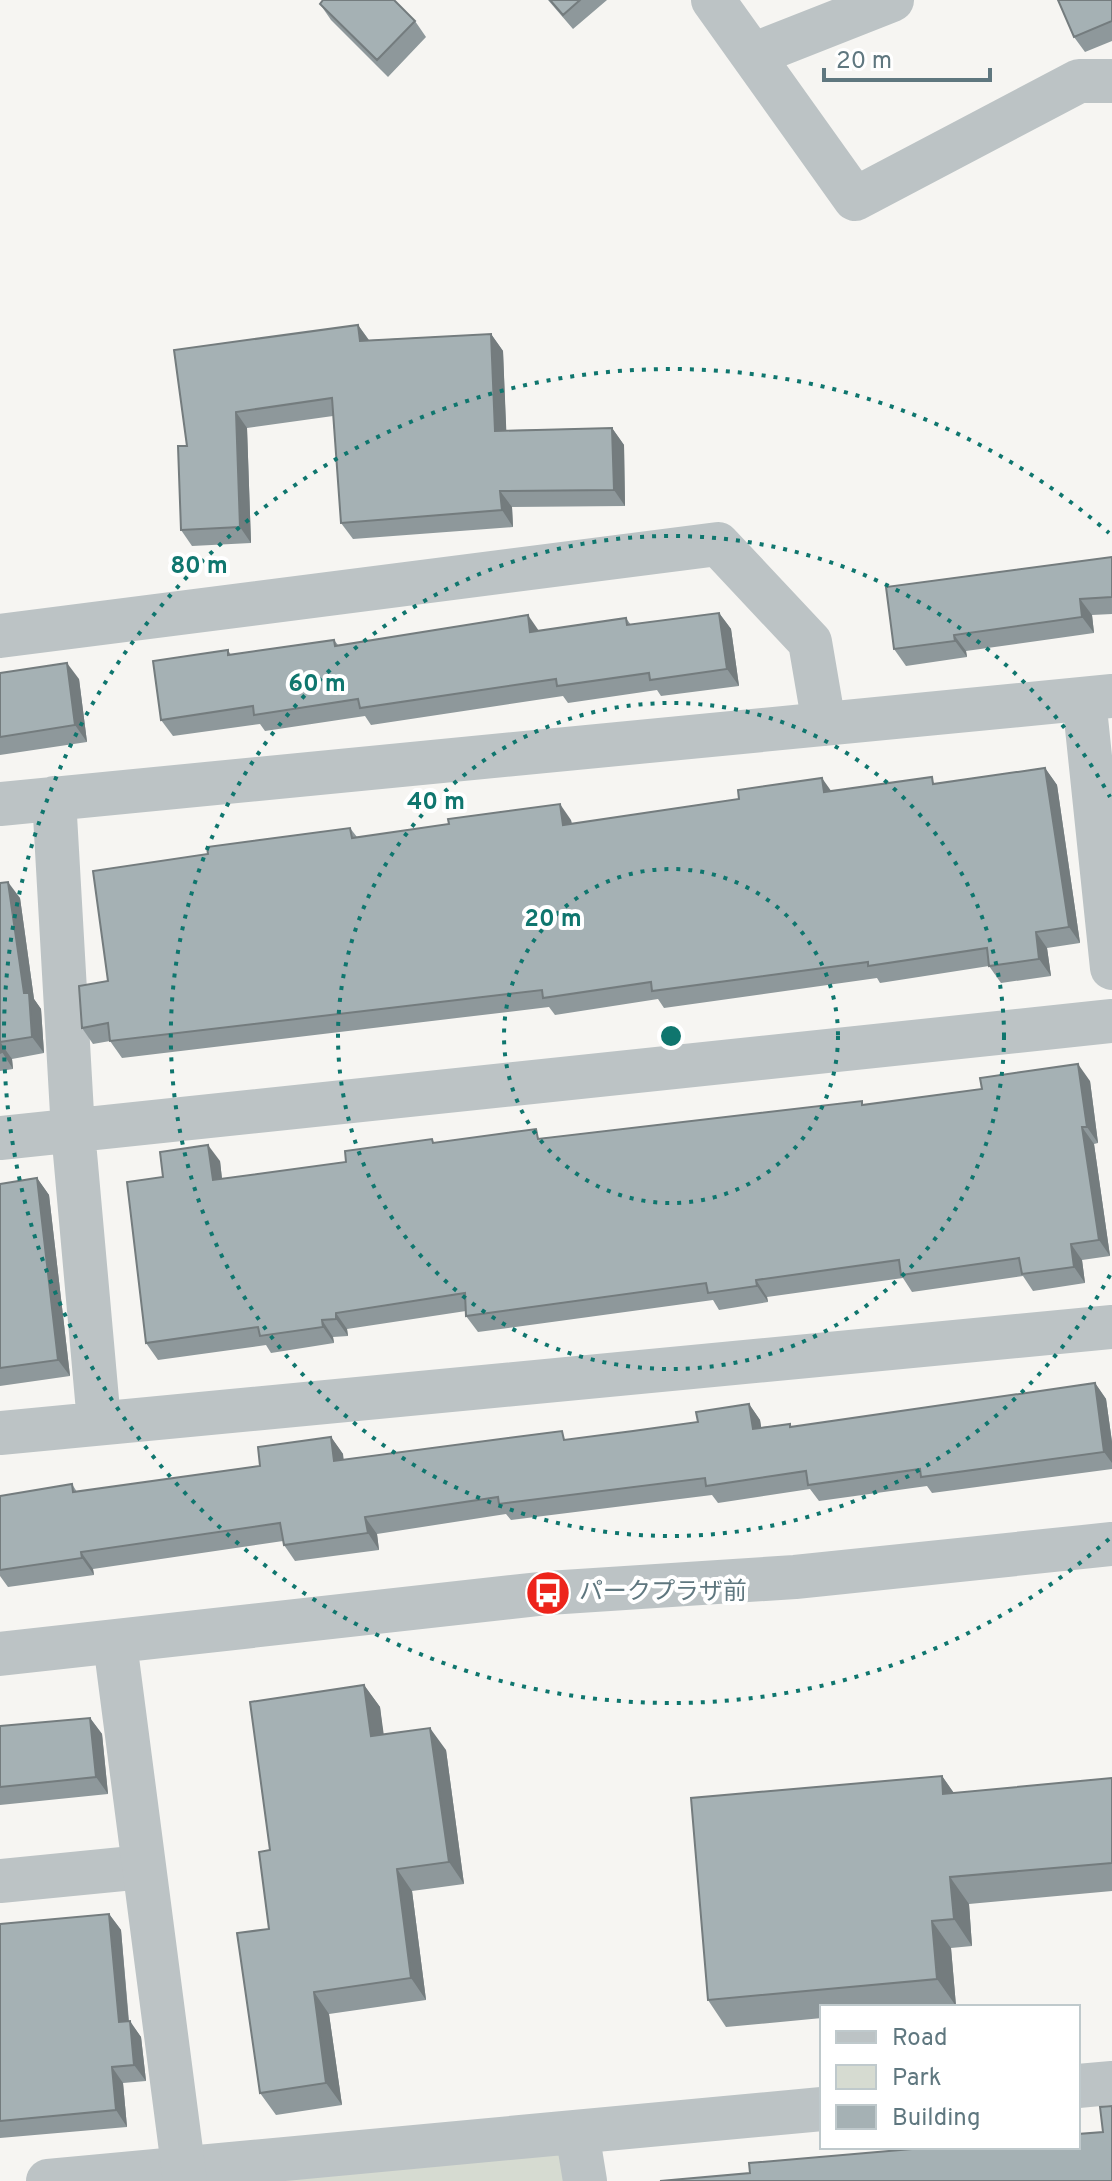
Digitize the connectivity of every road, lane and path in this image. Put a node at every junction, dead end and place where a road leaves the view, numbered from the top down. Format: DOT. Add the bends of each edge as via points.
graph roads {
  1 [pos="713,0"];
  2 [pos="892,0"];
  3 [pos="755,54"];
  4 [pos="1112,81"];
  5 [pos="0,636"];
  6 [pos="1098,697"];
  7 [pos="824,724"];
  8 [pos="54,798"];
  9 [pos="0,804"];
  10 [pos="1112,968"];
  11 [pos="1112,1021"];
  12 [pos="73,1131"];
  13 [pos="0,1138"];
  14 [pos="1112,1327"];
  15 [pos="99,1422"];
  16 [pos="0,1433"];
  17 [pos="1112,1544"];
  18 [pos="115,1643"];
  19 [pos="0,1654"];
  20 [pos="143,1867"];
  21 [pos="0,1881"];
  22 [pos="1112,2083"];
  23 [pos="1080,2086"];
  24 [pos="820,2109"];
  25 [pos="577,2132"];
  26 [pos="184,2175"];
  27 [pos="48,2181"];
  28 [pos="585,2181"];
  1 -- 3 [label="street"];
  2 -- 3 [label="street"];
  3 -- 4 [label="street" via="855,199 1079,81"];
  5 -- 7 [label="street" via="718,544 810,642"];
  6 -- 7 [label="street"];
  6 -- 10 [label="street"];
  7 -- 8 [label="street"];
  8 -- 9 [label="street"];
  8 -- 12 [label="street"];
  11 -- 12 [label="street"];
  12 -- 13 [label="street"];
  12 -- 15 [label="street"];
  14 -- 15 [label="street"];
  15 -- 16 [label="street"];
  17 -- 18 [label="street" via="795,1577 548,1593"];
  18 -- 19 [label="street"];
  18 -- 20 [label="street"];
  20 -- 21 [label="street"];
  20 -- 26 [label="street"];
  22 -- 23 [label="street"];
  24 -- 25 [label="street"];
  25 -- 26 [label="street"];
  25 -- 28 [label="street"];
  26 -- 27 [label="street"];
}
